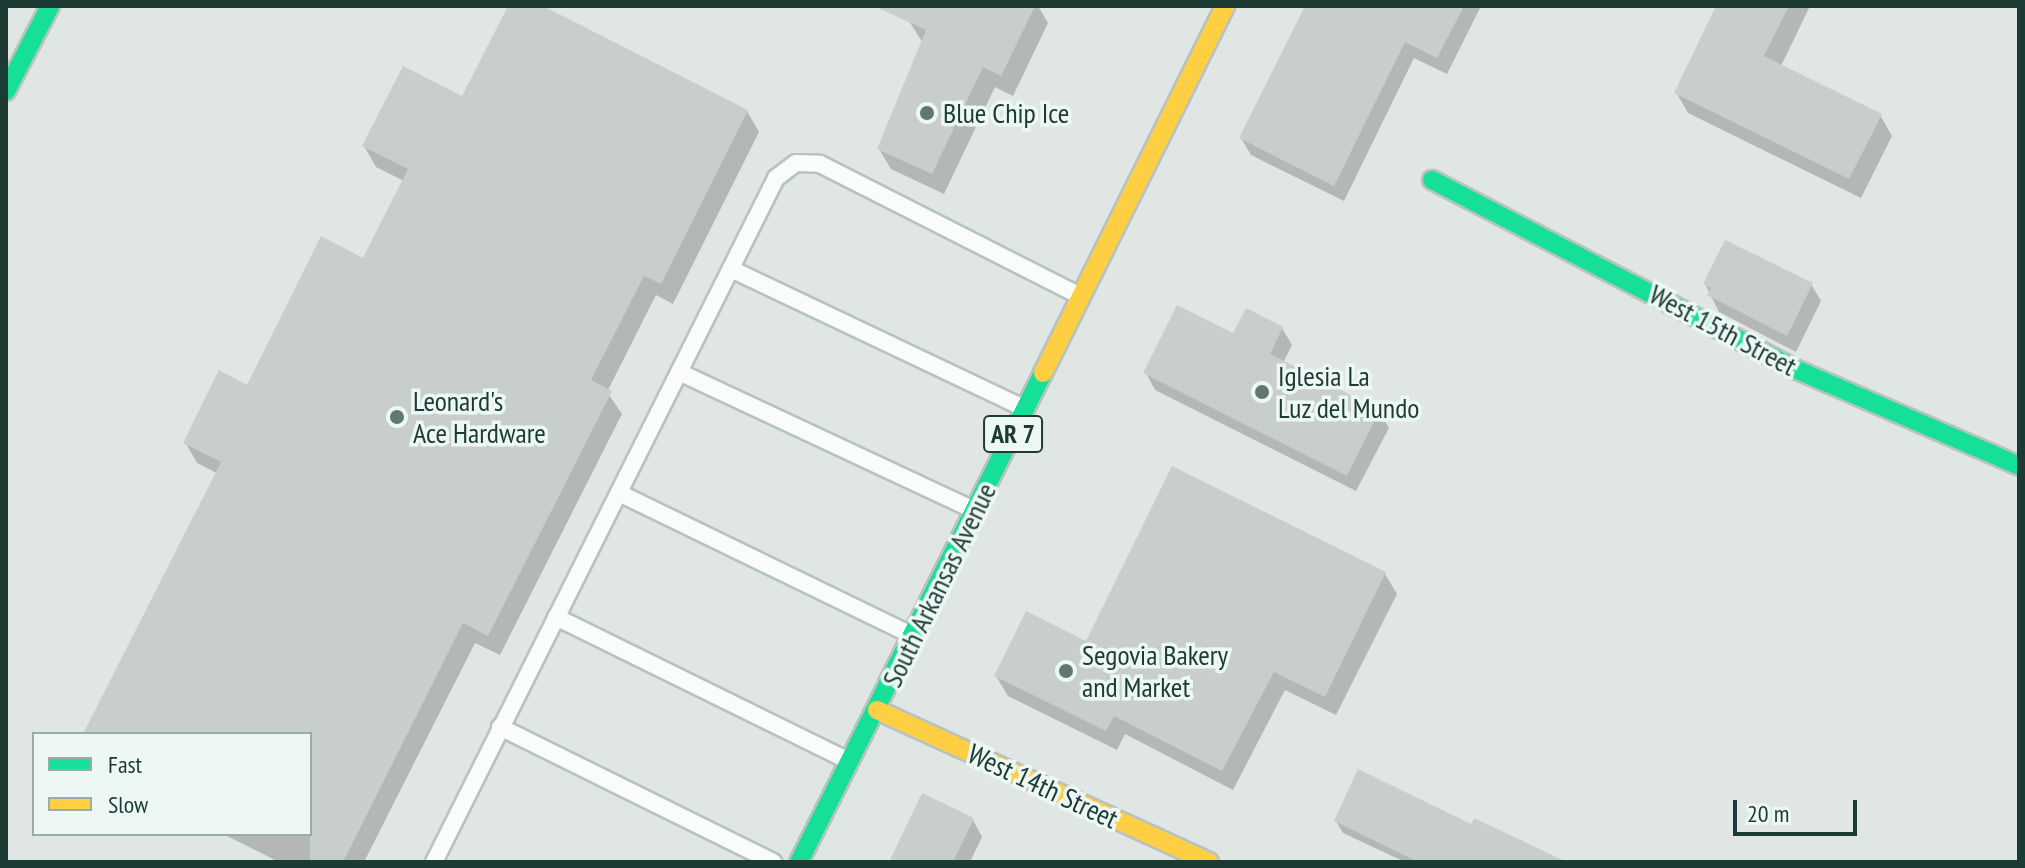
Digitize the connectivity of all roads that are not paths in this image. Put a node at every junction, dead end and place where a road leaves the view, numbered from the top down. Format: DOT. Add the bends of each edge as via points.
graph roads {
  1 [pos="50,6"];
  2 [pos="1225,6"];
  3 [pos="6,91"];
  4 [pos="1432,180"];
  5 [pos="731,269"];
  6 [pos="1080,296"];
  7 [pos="679,372"];
  8 [pos="1025,408"];
  9 [pos="2019,466"];
  10 [pos="619,493"];
  11 [pos="975,511"];
  12 [pos="556,617"];
  13 [pos="914,636"];
  14 [pos="877,710"];
  15 [pos="500,727"];
  16 [pos="850,762"];
  17 [pos="434,862"];
  18 [pos="773,862"];
  19 [pos="799,862"];
  20 [pos="1209,862"];
  1 -- 3 [label="main road"];
  2 -- 6 [label="main road, South Arkansas Avenue / AR 7"];
  4 -- 9 [label="main road, West 15th Street" via="1793,368"];
  5 -- 6 [label="lane" via="776,178 805,161"];
  5 -- 7 [label="lane"];
  5 -- 8 [label="lane"];
  6 -- 8 [label="main road, South Arkansas Avenue / AR 7"];
  7 -- 10 [label="lane"];
  7 -- 11 [label="lane"];
  8 -- 11 [label="main road, South Arkansas Avenue / AR 7"];
  10 -- 12 [label="lane"];
  10 -- 13 [label="lane"];
  11 -- 13 [label="main road, South Arkansas Avenue / AR 7"];
  12 -- 15 [label="lane"];
  12 -- 16 [label="lane"];
  13 -- 14 [label="main road, South Arkansas Avenue / AR 7"];
  14 -- 16 [label="main road, South Arkansas Avenue / AR 7"];
  14 -- 20 [label="main road, West 14th Street"];
  15 -- 17 [label="lane"];
  15 -- 18 [label="lane"];
  16 -- 19 [label="main road, South Arkansas Avenue / AR 7"];
}
